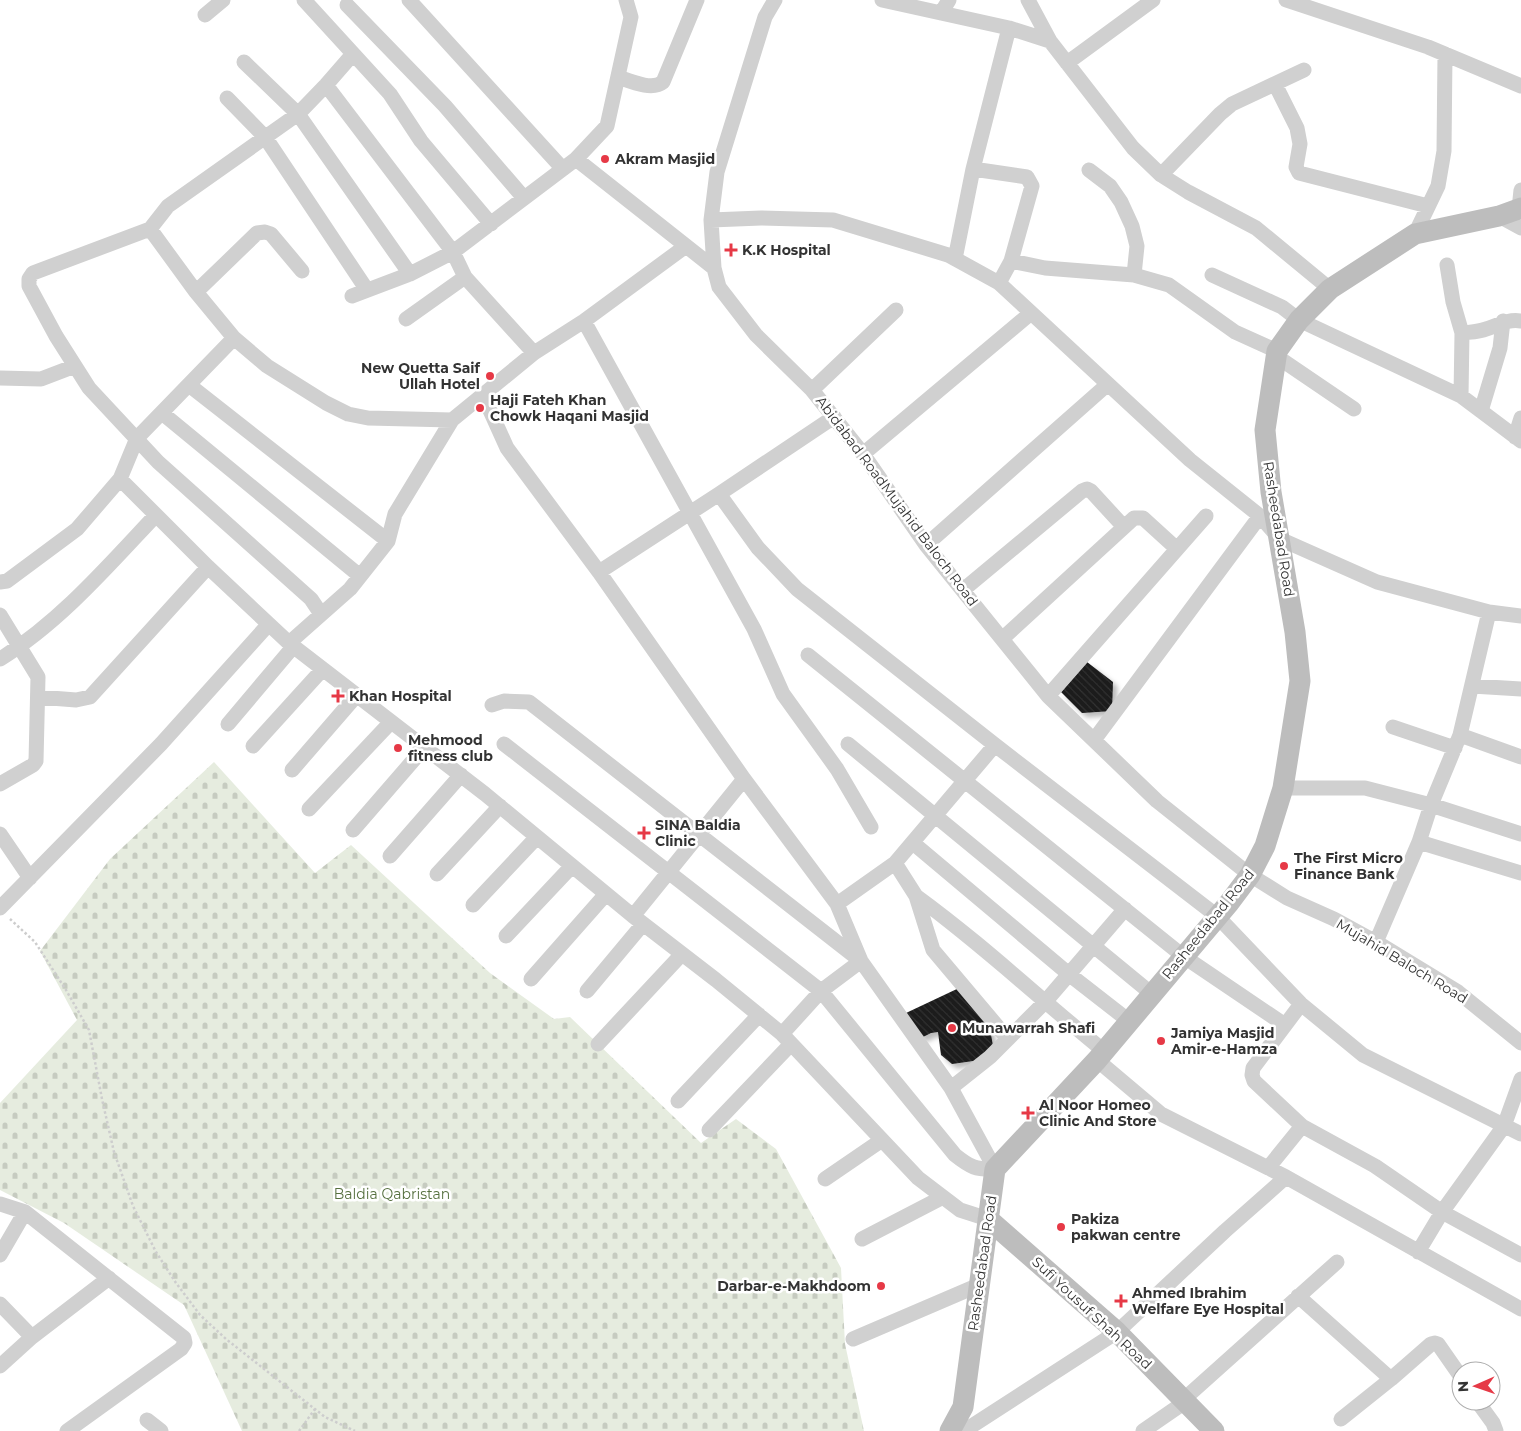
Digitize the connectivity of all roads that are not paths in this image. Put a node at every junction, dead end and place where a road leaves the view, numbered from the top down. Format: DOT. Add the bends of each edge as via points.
graph roads {
  1 [pos="223,0"];
  2 [pos="304,0"];
  3 [pos="409,0"];
  4 [pos="626,0"];
  5 [pos="697,0"];
  6 [pos="775,0"];
  7 [pos="882,0"];
  8 [pos="1028,0"];
  9 [pos="1152,0"];
  10 [pos="1286,0"];
  11 [pos="347,5"];
  12 [pos="945,7"];
  13 [pos="205,16"];
  14 [pos="1009,28"];
  15 [pos="1050,41"];
  16 [pos="353,54"];
  17 [pos="1445,54"];
  18 [pos="244,62"];
  19 [pos="1067,63"];
  20 [pos="1304,70"];
  21 [pos="618,77"];
  22 [pos="1275,84"];
  23 [pos="326,85"];
  24 [pos="1521,86"];
  25 [pos="227,98"];
  26 [pos="298,114"];
  27 [pos="265,137"];
  28 [pos="576,159"];
  29 [pos="563,168"];
  30 [pos="973,169"];
  31 [pos="1089,170"];
  32 [pos="1161,175"];
  33 [pos="524,198"];
  34 [pos="1428,206"];
  35 [pos="1521,209"];
  36 [pos="711,220"];
  37 [pos="491,224"];
  38 [pos="150,228"];
  39 [pos="1415,234"];
  40 [pos="686,246"];
  41 [pos="453,252"];
  42 [pos="955,259"];
  43 [pos="1011,261"];
  44 [pos="1447,265"];
  45 [pos="714,268"];
  46 [pos="302,271"];
  47 [pos="410,274"];
  48 [pos="1134,275"];
  49 [pos="1212,275"];
  50 [pos="465,277"];
  51 [pos="999,282"];
  52 [pos="1330,289"];
  53 [pos="367,290"];
  54 [pos="196,292"];
  55 [pos="352,296"];
  56 [pos="896,310"];
  57 [pos="1031,312"];
  58 [pos="406,319"];
  59 [pos="1300,320"];
  60 [pos="584,321"];
  61 [pos="1503,321"];
  62 [pos="1521,321"];
  63 [pos="1462,333"];
  64 [pos="234,338"];
  65 [pos="534,353"];
  66 [pos="1277,354"];
  67 [pos="75,366"];
  68 [pos="0,378"];
  69 [pos="1108,384"];
  70 [pos="189,385"];
  71 [pos="812,390"];
  72 [pos="483,395"];
  73 [pos="1461,396"];
  74 [pos="1354,409"];
  75 [pos="1481,411"];
  76 [pos="162,413"];
  77 [pos="834,417"];
  78 [pos="1521,418"];
  79 [pos="452,420"];
  80 [pos="138,438"];
  81 [pos="1518,439"];
  82 [pos="863,454"];
  83 [pos="120,479"];
  84 [pos="719,494"];
  85 [pos="690,513"];
  86 [pos="156,515"];
  87 [pos="1206,516"];
  88 [pos="1260,516"];
  89 [pos="1124,527"];
  90 [pos="1280,539"];
  91 [pos="388,541"];
  92 [pos="926,545"];
  93 [pos="1177,549"];
  94 [pos="208,567"];
  95 [pos="598,572"];
  96 [pos="360,576"];
  97 [pos="2,577"];
  98 [pos="963,590"];
  99 [pos="1489,612"];
  100 [pos="321,614"];
  101 [pos="0,615"];
  102 [pos="1521,616"];
  103 [pos="268,624"];
  104 [pos="1002,639"];
  105 [pos="291,645"];
  106 [pos="19,647"];
  107 [pos="808,655"];
  108 [pos="0,659"];
  109 [pos="322,670"];
  110 [pos="1472,686"];
  111 [pos="1521,689"];
  112 [pos="356,696"];
  113 [pos="1048,696"];
  114 [pos="38,697"];
  115 [pos="492,705"];
  116 [pos="391,722"];
  117 [pos="228,724"];
  118 [pos="1393,727"];
  119 [pos="1094,740"];
  120 [pos="1457,741"];
  121 [pos="504,744"];
  122 [pos="848,744"];
  123 [pos="995,745"];
  124 [pos="253,746"];
  125 [pos="424,748"];
  126 [pos="1521,757"];
  127 [pos="292,770"];
  128 [pos="461,775"];
  129 [pos="744,779"];
  130 [pos="965,780"];
  131 [pos="0,784"];
  132 [pos="1283,788"];
  133 [pos="1431,805"];
  134 [pos="500,806"];
  135 [pos="310,809"];
  136 [pos="936,815"];
  137 [pos="871,827"];
  138 [pos="353,830"];
  139 [pos="0,834"];
  140 [pos="1521,834"];
  141 [pos="698,835"];
  142 [pos="537,837"];
  143 [pos="913,842"];
  144 [pos="1419,842"];
  145 [pos="390,856"];
  146 [pos="895,863"];
  147 [pos="572,866"];
  148 [pos="668,872"];
  149 [pos="1521,873"];
  150 [pos="437,874"];
  151 [pos="1250,875"];
  152 [pos="30,878"];
  153 [pos="606,894"];
  154 [pos="916,896"];
  155 [pos="837,904"];
  156 [pos="473,905"];
  157 [pos="1125,909"];
  158 [pos="4,912"];
  159 [pos="1217,916"];
  160 [pos="638,920"];
  161 [pos="506,936"];
  162 [pos="1376,942"];
  163 [pos="1093,947"];
  164 [pos="682,954"];
  165 [pos="1183,956"];
  166 [pos="860,960"];
  167 [pos="1070,974"];
  168 [pos="531,979"];
  169 [pos="586,991"];
  170 [pos="821,992"];
  171 [pos="1152,994"];
  172 [pos="1045,1002"];
  173 [pos="1301,1004"];
  174 [pos="759,1015"];
  175 [pos="1129,1021"];
  176 [pos="1285,1025"];
  177 [pos="787,1039"];
  178 [pos="1008,1039"];
  179 [pos="1521,1043"];
  180 [pos="598,1044"];
  181 [pos="1100,1056"];
  182 [pos="1521,1079"];
  183 [pos="951,1088"];
  184 [pos="678,1101"];
  185 [pos="1302,1126"];
  186 [pos="1504,1126"];
  187 [pos="709,1130"];
  188 [pos="1521,1134"];
  189 [pos="882,1140"];
  190 [pos="1268,1168"];
  191 [pos="995,1169"];
  192 [pos="1286,1177"];
  193 [pos="825,1179"];
  194 [pos="943,1197"];
  195 [pos="0,1204"];
  196 [pos="25,1212"];
  197 [pos="1442,1212"];
  198 [pos="988,1219"];
  199 [pos="862,1239"];
  200 [pos="1418,1252"];
  201 [pos="0,1255"];
  202 [pos="1521,1255"];
  203 [pos="1336,1262"];
  204 [pos="109,1278"];
  205 [pos="979,1285"];
  206 [pos="1298,1296"];
  207 [pos="0,1304"];
  208 [pos="1521,1309"];
  209 [pos="1117,1332"];
  210 [pos="32,1337"];
  211 [pos="853,1338"];
  212 [pos="1451,1363"];
  213 [pos="0,1366"];
  214 [pos="1391,1380"];
  215 [pos="1184,1401"];
  216 [pos="1484,1411"];
  217 [pos="147,1420"];
  218 [pos="1341,1420"];
  219 [pos="67,1431"];
  220 [pos="160,1431"];
  221 [pos="950,1431"];
  222 [pos="964,1431"];
  223 [pos="1143,1431"];
  224 [pos="1214,1431"];
  225 [pos="1496,1431"];
  1 -- 13 [label="street"];
  2 -- 16 [label="street"];
  3 -- 29 [label="street"];
  4 -- 21 [label="street" via="631,17"];
  5 -- 21 [label="street" via="658,86"];
  6 -- 36 [label="street, Abidabad RoadMujahid Baloch Road" via="765,17 717,172"];
  7 -- 12 [label="street"];
  8 -- 15 [label="street"];
  9 -- 19 [label="street"];
  10 -- 17 [label="street"];
  11 -- 33 [label="street" via="445,106"];
  12 -- 14 [label="street"];
  14 -- 15 [label="street"];
  14 -- 30 [label="street"];
  15 -- 19 [label="street"];
  16 -- 23 [label="street"];
  16 -- 37 [label="street" via="390,94 421,141"];
  17 -- 24 [label="street"];
  17 -- 34 [label="street" via="1444,152 1438,186"];
  18 -- 26 [label="street"];
  19 -- 32 [label="street" via="1133,148"];
  20 -- 22 [label="street"];
  21 -- 28 [label="street" via="607,126"];
  22 -- 32 [label="street" via="1232,104"];
  22 -- 34 [label="street" via="1297,128 1300,144 1296,167 1299,173"];
  23 -- 26 [label="street"];
  23 -- 41 [label="street"];
  25 -- 27 [label="street"];
  26 -- 27 [label="street"];
  26 -- 47 [label="street"];
  27 -- 38 [label="street" via="168,206"];
  27 -- 53 [label="street"];
  28 -- 29 [label="street"];
  28 -- 40 [label="street"];
  29 -- 33 [label="street"];
  30 -- 42 [label="street"];
  30 -- 43 [label="street" via="1027,177 1031,182"];
  31 -- 48 [label="street" via="1110,186 1132,226 1136,246"];
  32 -- 52 [label="street" via="1256,228"];
  33 -- 37 [label="street"];
  34 -- 39 [label="street"];
  35 -- 39 [label="main road, Rasheedabad Road"];
  36 -- 42 [label="street" via="833,220"];
  36 -- 45 [label="street, Abidabad RoadMujahid Baloch Road"];
  37 -- 41 [label="street"];
  38 -- 54 [label="street"];
  38 -- 67 [label="street" via="33,273 29,279 29,286"];
  39 -- 52 [label="main road, Rasheedabad Road"];
  40 -- 45 [label="street"];
  40 -- 60 [label="street"];
  41 -- 47 [label="street"];
  41 -- 50 [label="street"];
  42 -- 51 [label="street"];
  43 -- 48 [label="street" via="1045,268"];
  43 -- 51 [label="street"];
  44 -- 63 [label="street"];
  45 -- 71 [label="street, Abidabad RoadMujahid Baloch Road" via="719,287 756,335"];
  46 -- 54 [label="street" via="271,234 257,233"];
  47 -- 53 [label="street"];
  48 -- 66 [label="street" via="1169,285 1235,332"];
  49 -- 59 [label="street" via="1282,307"];
  50 -- 58 [label="street"];
  50 -- 65 [label="street"];
  51 -- 57 [label="street"];
  52 -- 59 [label="main road, Rasheedabad Road"];
  53 -- 55 [label="street"];
  54 -- 64 [label="street"];
  56 -- 71 [label="street"];
  57 -- 69 [label="street"];
  57 -- 82 [label="street"];
  59 -- 66 [label="main road, Rasheedabad Road"];
  59 -- 73 [label="street"];
  60 -- 65 [label="street"];
  60 -- 85 [label="street"];
  61 -- 62 [label="street"];
  61 -- 63 [label="street" via="1484,330"];
  61 -- 75 [label="street" via="1500,348"];
  63 -- 73 [label="street"];
  64 -- 70 [label="street"];
  64 -- 79 [label="street" via="266,366 348,414 368,418"];
  65 -- 72 [label="street"];
  66 -- 74 [label="street"];
  66 -- 90 [label="main road, Rasheedabad Road" via="1265,430 1271,492"];
  67 -- 68 [label="street" via="41,379"];
  67 -- 80 [label="street" via="89,388"];
  69 -- 88 [label="street" via="1190,460"];
  69 -- 92 [label="street"];
  70 -- 76 [label="street"];
  70 -- 91 [label="street"];
  71 -- 77 [label="street, Abidabad RoadMujahid Baloch Road"];
  72 -- 79 [label="street"];
  72 -- 95 [label="street" via="507,448"];
  73 -- 75 [label="street"];
  75 -- 81 [label="street"];
  76 -- 80 [label="street"];
  76 -- 96 [label="street"];
  77 -- 82 [label="street, Abidabad RoadMujahid Baloch Road"];
  77 -- 84 [label="street"];
  78 -- 81 [label="street"];
  79 -- 91 [label="street" via="395,514"];
  80 -- 83 [label="street"];
  80 -- 100 [label="street" via="158,462 311,599"];
  82 -- 92 [label="street, Abidabad RoadMujahid Baloch Road"];
  83 -- 86 [label="street"];
  83 -- 97 [label="street" via="77,529"];
  84 -- 85 [label="street"];
  84 -- 123 [label="street" via="758,548 797,589"];
  85 -- 95 [label="street"];
  85 -- 137 [label="street" via="754,629 783,694 837,769"];
  86 -- 94 [label="street"];
  86 -- 106 [label="street" via="84,591"];
  87 -- 93 [label="street"];
  88 -- 90 [label="street"];
  88 -- 119 [label="street"];
  89 -- 93 [label="street" via="1134,518 1143,518"];
  89 -- 98 [label="street" via="1087,489"];
  89 -- 104 [label="street"];
  90 -- 99 [label="street" via="1378,582"];
  90 -- 132 [label="main road, Rasheedabad Road" via="1300,681"];
  91 -- 96 [label="street"];
  92 -- 98 [label="street, Abidabad RoadMujahid Baloch Road"];
  93 -- 113 [label="street"];
  94 -- 103 [label="street"];
  94 -- 114 [label="street" via="90,697 84,700"];
  95 -- 129 [label="street"];
  96 -- 100 [label="street"];
  98 -- 104 [label="street, Abidabad RoadMujahid Baloch Road"];
  99 -- 102 [label="street"];
  99 -- 110 [label="street"];
  100 -- 105 [label="street"];
  101 -- 106 [label="street"];
  103 -- 105 [label="street"];
  103 -- 152 [label="street" via="161,744"];
  104 -- 113 [label="street, Abidabad RoadMujahid Baloch Road"];
  105 -- 109 [label="street"];
  105 -- 117 [label="street"];
  106 -- 108 [label="street"];
  106 -- 114 [label="street" via="38,677"];
  107 -- 130 [label="street"];
  109 -- 112 [label="street"];
  109 -- 124 [label="street"];
  110 -- 111 [label="street"];
  110 -- 120 [label="street"];
  112 -- 116 [label="street"];
  112 -- 127 [label="street"];
  113 -- 119 [label="street, Abidabad RoadMujahid Baloch Road"];
  114 -- 131 [label="street" via="36,761"];
  115 -- 141 [label="street" via="504,701 529,702"];
  116 -- 125 [label="street"];
  116 -- 135 [label="street"];
  118 -- 120 [label="street"];
  119 -- 151 [label="street, Abidabad RoadMujahid Baloch Road" via="1157,801"];
  120 -- 126 [label="street"];
  120 -- 133 [label="street"];
  121 -- 148 [label="street"];
  122 -- 136 [label="street"];
  123 -- 130 [label="street"];
  123 -- 159 [label="street"];
  125 -- 128 [label="street"];
  125 -- 138 [label="street"];
  128 -- 134 [label="street"];
  128 -- 145 [label="street"];
  129 -- 141 [label="street"];
  129 -- 155 [label="street"];
  130 -- 136 [label="street"];
  130 -- 157 [label="street"];
  132 -- 133 [label="street" via="1365,788"];
  132 -- 151 [label="main road, Rasheedabad Road" via="1265,846"];
  133 -- 140 [label="street"];
  133 -- 144 [label="street"];
  134 -- 142 [label="street"];
  134 -- 150 [label="street"];
  136 -- 143 [label="street"];
  136 -- 163 [label="street"];
  139 -- 152 [label="street"];
  141 -- 148 [label="street"];
  141 -- 166 [label="street"];
  142 -- 147 [label="street"];
  142 -- 156 [label="street"];
  143 -- 146 [label="street"];
  143 -- 167 [label="street"];
  144 -- 149 [label="street"];
  144 -- 162 [label="street"];
  146 -- 154 [label="street"];
  146 -- 155 [label="street"];
  147 -- 153 [label="street"];
  147 -- 161 [label="street"];
  148 -- 160 [label="street"];
  148 -- 170 [label="street"];
  151 -- 159 [label="main road, Rasheedabad Road"];
  151 -- 162 [label="street, Mujahid Baloch Road" via="1287,898"];
  152 -- 158 [label="street"];
  153 -- 160 [label="street"];
  153 -- 168 [label="street"];
  154 -- 172 [label="street" via="958,926"];
  154 -- 178 [label="street" via="934,950"];
  155 -- 166 [label="street"];
  157 -- 163 [label="street"];
  157 -- 165 [label="street"];
  159 -- 165 [label="main road, Rasheedabad Road"];
  159 -- 173 [label="street"];
  160 -- 164 [label="street"];
  160 -- 169 [label="street"];
  162 -- 179 [label="street, Mujahid Baloch Road" via="1458,992"];
  163 -- 167 [label="street"];
  163 -- 171 [label="street"];
  164 -- 174 [label="street"];
  164 -- 180 [label="street"];
  165 -- 171 [label="main road, Rasheedabad Road"];
  165 -- 176 [label="street"];
  166 -- 170 [label="street"];
  166 -- 183 [label="street"];
  167 -- 172 [label="street"];
  167 -- 175 [label="street"];
  170 -- 177 [label="street"];
  170 -- 191 [label="street" via="955,1155 980,1170"];
  171 -- 175 [label="main road, Rasheedabad Road"];
  172 -- 178 [label="street"];
  172 -- 181 [label="street"];
  173 -- 176 [label="street"];
  173 -- 186 [label="street" via="1363,1055"];
  174 -- 177 [label="street"];
  174 -- 184 [label="street"];
  175 -- 181 [label="main road, Rasheedabad Road"];
  176 -- 185 [label="street" via="1252,1068 1252,1075 1254,1081"];
  177 -- 187 [label="street"];
  177 -- 189 [label="street"];
  178 -- 183 [label="street"];
  181 -- 190 [label="street" via="1161,1114"];
  181 -- 191 [label="main road, Rasheedabad Road"];
  182 -- 186 [label="street"];
  183 -- 191 [label="street"];
  185 -- 190 [label="street"];
  185 -- 197 [label="street" via="1375,1166"];
  186 -- 188 [label="street"];
  186 -- 197 [label="street"];
  189 -- 193 [label="street"];
  189 -- 194 [label="street" via="918,1178"];
  190 -- 192 [label="street"];
  191 -- 198 [label="main road, Rasheedabad Road"];
  192 -- 200 [label="street"];
  192 -- 209 [label="street"];
  194 -- 198 [label="street" via="960,1210"];
  194 -- 199 [label="street"];
  195 -- 196 [label="street"];
  196 -- 201 [label="street"];
  196 -- 204 [label="street"];
  197 -- 200 [label="street"];
  197 -- 202 [label="street"];
  198 -- 205 [label="main road, Rasheedabad Road"];
  198 -- 209 [label="main road, Sufi Yousuf Shah Road"];
  200 -- 208 [label="street"];
  203 -- 206 [label="street"];
  204 -- 210 [label="street"];
  204 -- 219 [label="street" via="184,1338 185,1343"];
  205 -- 211 [label="street"];
  205 -- 221 [label="main road, Rasheedabad Road" via="963,1407"];
  206 -- 214 [label="street"];
  206 -- 215 [label="street"];
  207 -- 210 [label="street"];
  209 -- 215 [label="main road, Sufi Yousuf Shah Road"];
  209 -- 222 [label="street"];
  210 -- 213 [label="street"];
  212 -- 214 [label="street" via="1435,1342"];
  214 -- 218 [label="street"];
  215 -- 223 [label="street"];
  215 -- 224 [label="main road, Sufi Yousuf Shah Road"];
  216 -- 225 [label="street"];
  217 -- 220 [label="street"];
}
